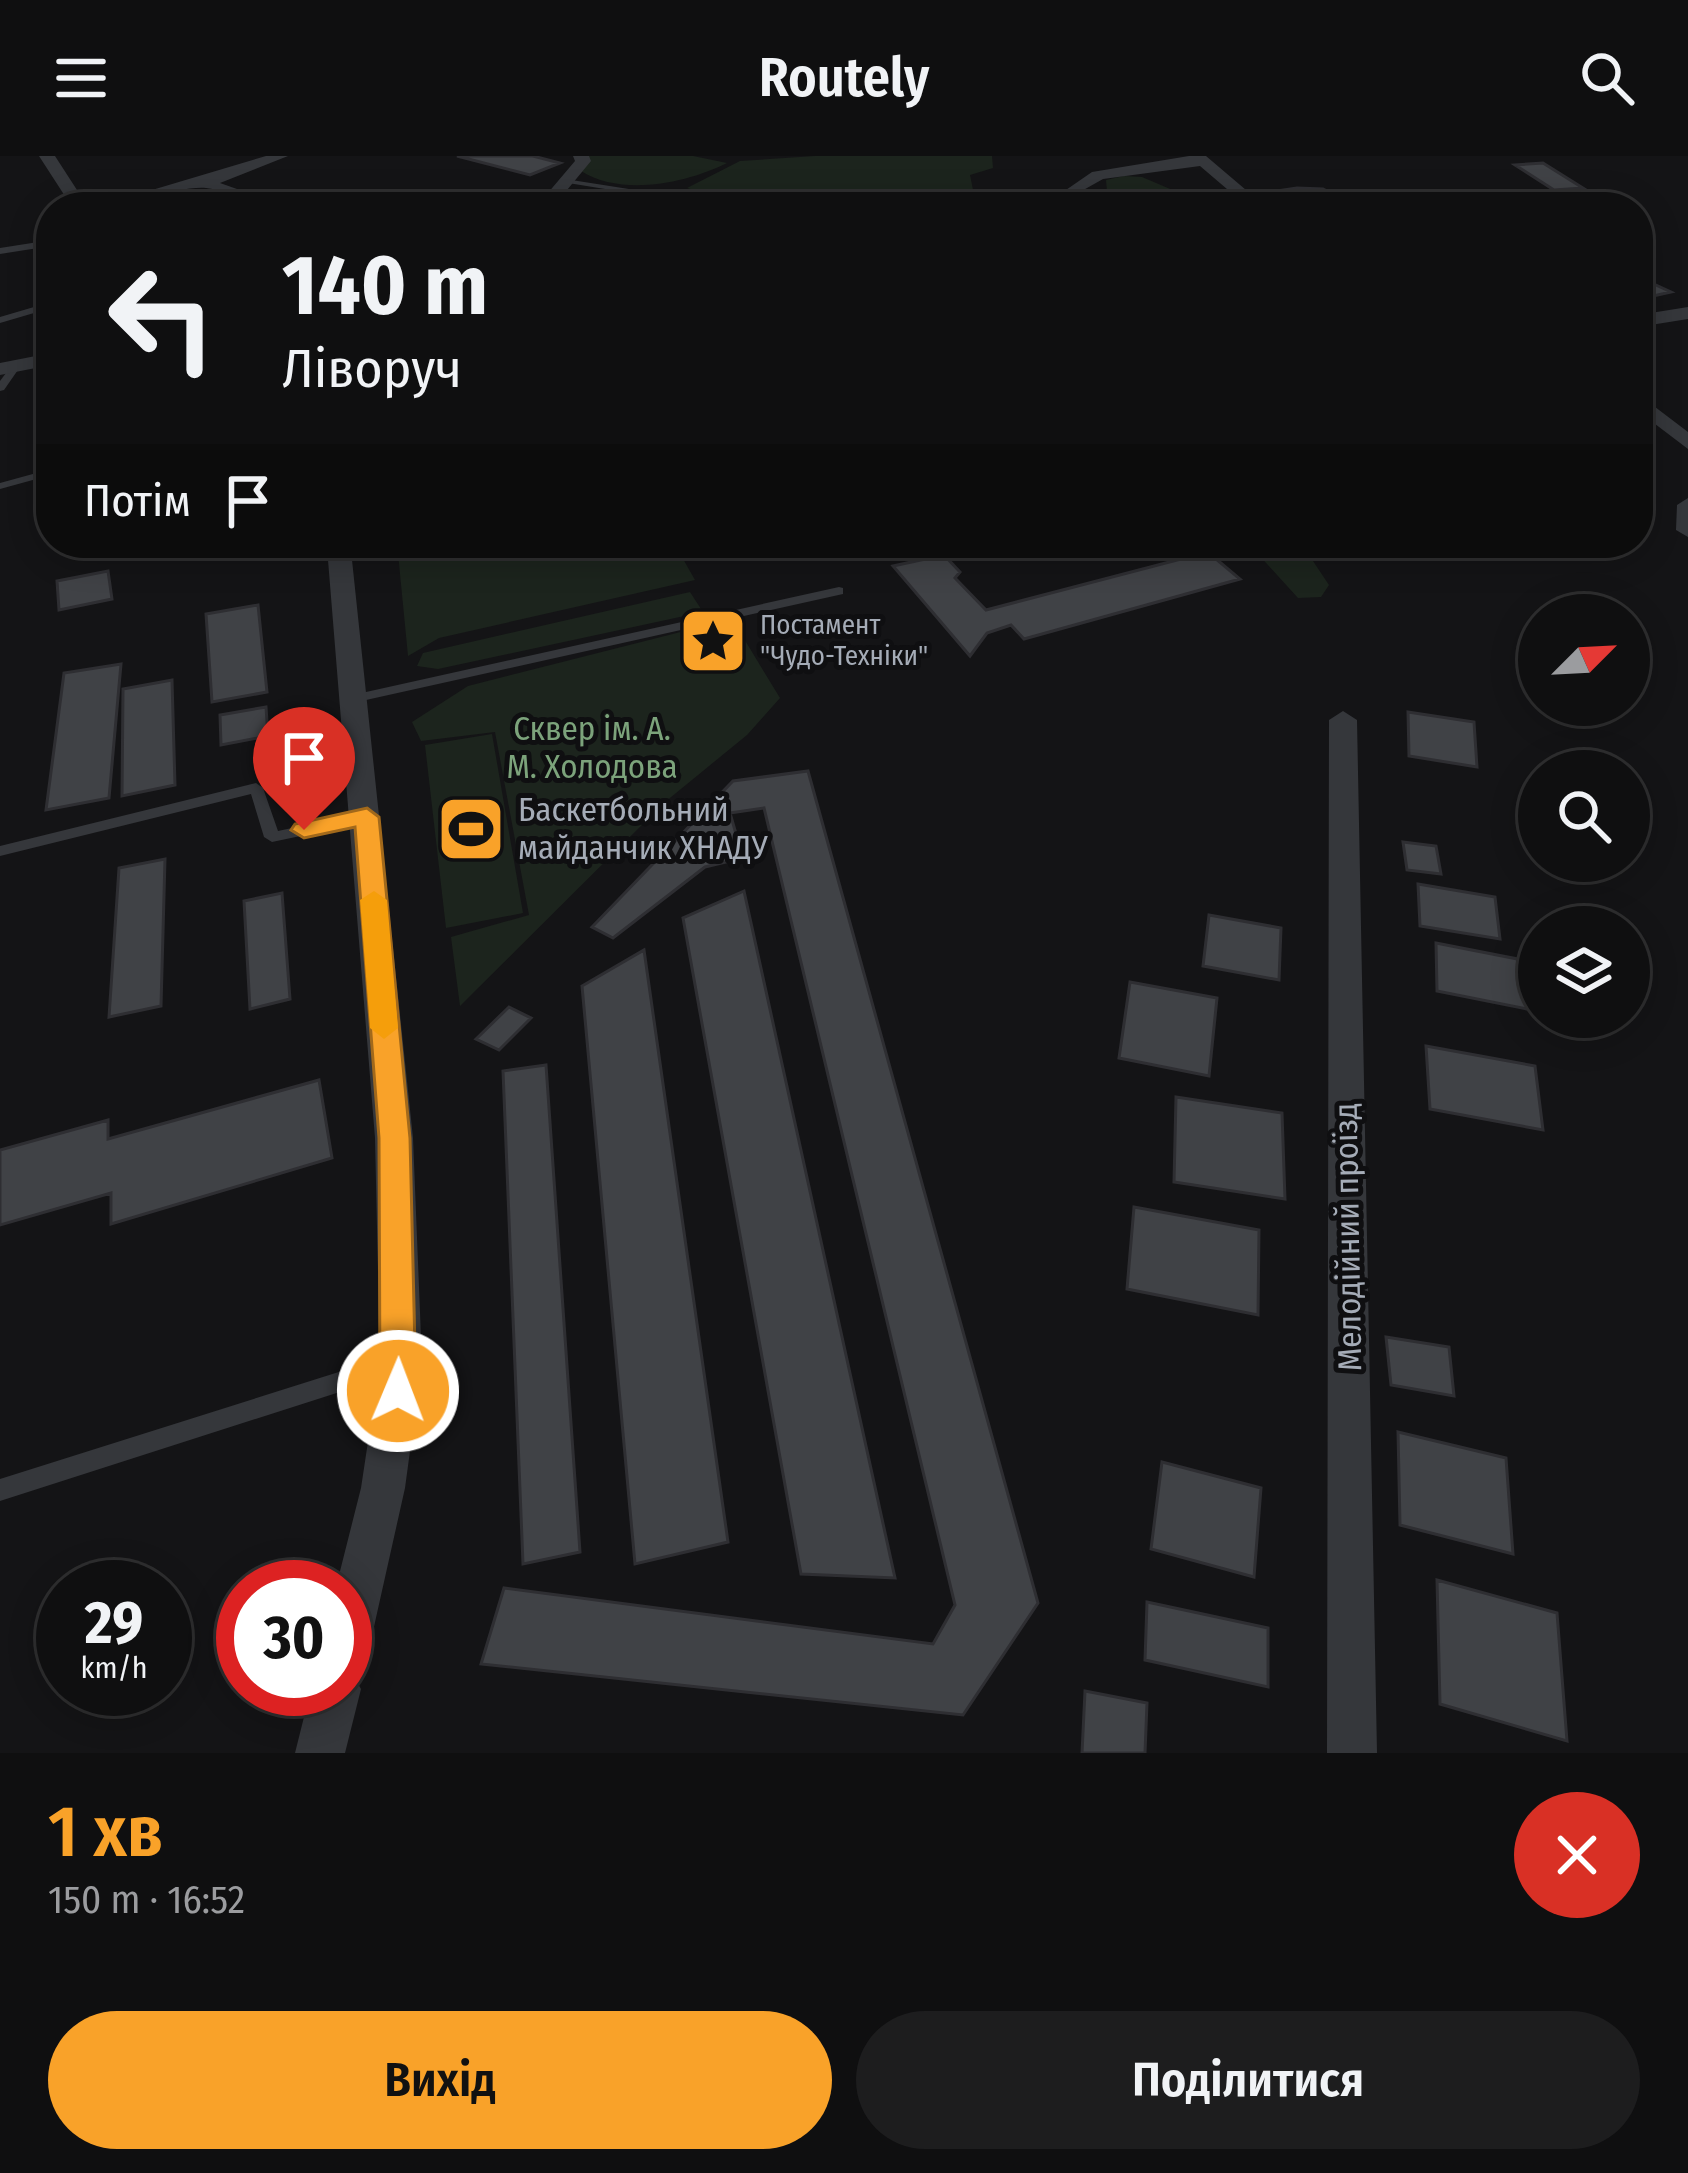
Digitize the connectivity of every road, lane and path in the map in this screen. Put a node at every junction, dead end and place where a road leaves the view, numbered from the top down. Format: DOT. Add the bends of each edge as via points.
graph roads {
  1 [pos="46,156"];
  2 [pos="280,156"];
  3 [pos="581,156"];
  4 [pos="1197,159"];
  5 [pos="568,181"];
  6 [pos="205,182"];
  7 [pos="70,192"];
  8 [pos="164,192"];
  9 [pos="235,192"];
  10 [pos="558,192"];
  11 [pos="637,192"];
  12 [pos="1077,192"];
  13 [pos="1239,192"];
  14 [pos="36,245"];
  15 [pos="0,251"];
  16 [pos="36,309"];
  17 [pos="1688,313"];
  18 [pos="1653,319"];
  19 [pos="0,320"];
  20 [pos="8,368"];
  21 [pos="0,388"];
  22 [pos="1653,413"];
  23 [pos="1688,443"];
  24 [pos="36,476"];
  25 [pos="0,485"];
  26 [pos="1688,505"];
  27 [pos="1688,530"];
  28 [pos="339,558"];
  29 [pos="839,591"];
  30 [pos="357,698"];
  31 [pos="1343,720"];
  32 [pos="367,817"];
  33 [pos="0,851"];
  34 [pos="400,1363"];
  35 [pos="0,1490"];
  36 [pos="366,1560"];
  37 [pos="329,1716"];
  38 [pos="320,1753"];
  39 [pos="1352,1753"];
  1 -- 7 [label="street"];
  2 -- 6 [label="street"];
  3 -- 5 [label="street"];
  4 -- 12 [label="street" via="1087,178"];
  4 -- 13 [label="street"];
  5 -- 10 [label="street"];
  5 -- 11 [label="lane"];
  6 -- 8 [label="street"];
  6 -- 9 [label="street"];
  14 -- 15 [label="lane"];
  16 -- 19 [label="lane"];
  17 -- 18 [label="street"];
  20 -- 21 [label="lane"];
  22 -- 23 [label="street"];
  24 -- 25 [label="lane"];
  26 -- 27 [label="street"];
  28 -- 30 [label="street"];
  29 -- 30 [label="lane"];
  30 -- 32 [label="street"];
  31 -- 39 [label="street, Мелодійний проїзд"];
  32 -- 33 [label="lane" via="272,837 256,788"];
  32 -- 34 [label="street" via="394,1138"];
  34 -- 35 [label="lane"];
  34 -- 36 [label="street"];
  37 -- 38 [label="street"];
}
